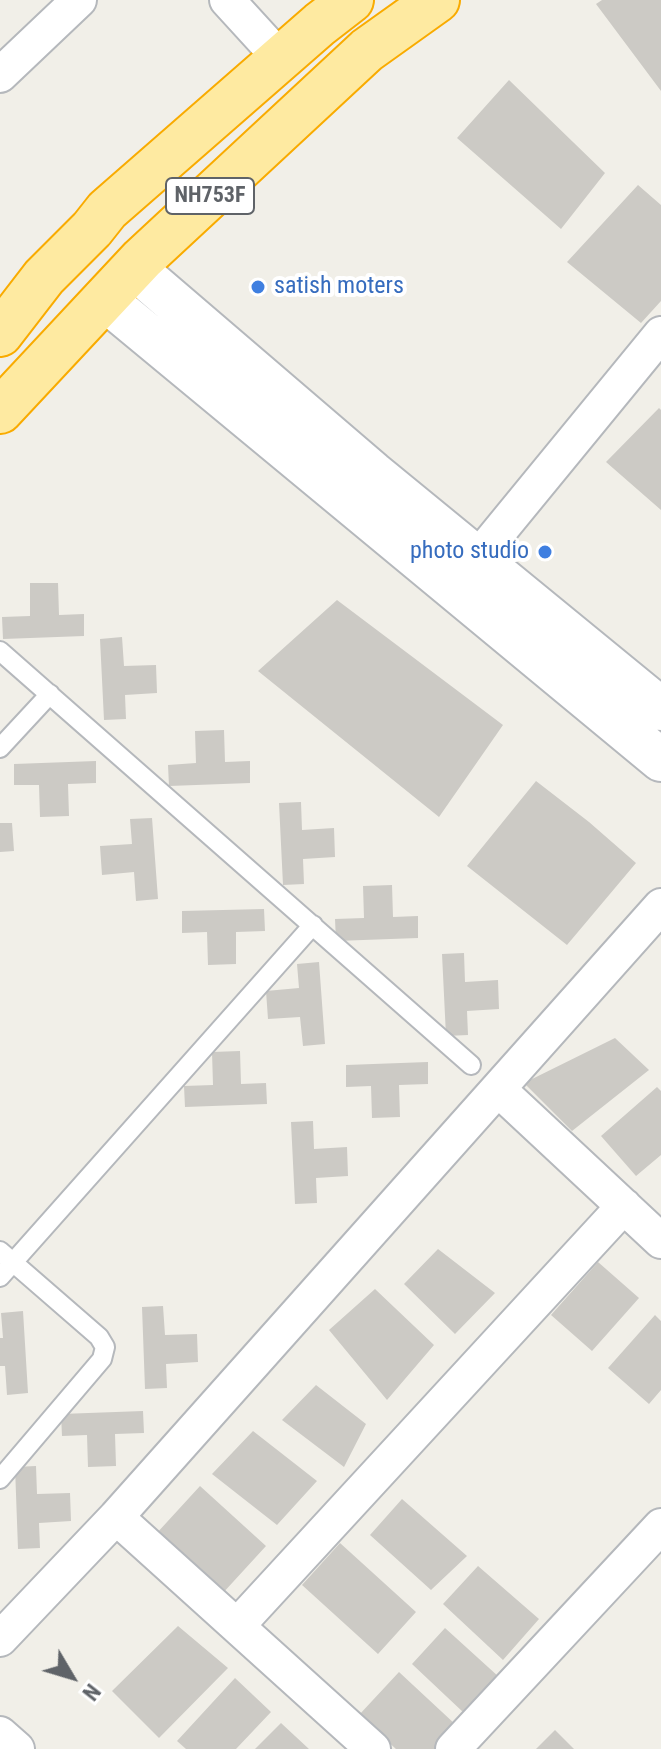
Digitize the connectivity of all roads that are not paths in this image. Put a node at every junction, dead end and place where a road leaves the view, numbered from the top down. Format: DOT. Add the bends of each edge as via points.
graph roads {
  1 [pos="79,0"];
  2 [pos="227,0"];
  3 [pos="351,0"];
  4 [pos="437,0"];
  5 [pos="280,58"];
  6 [pos="0,75"];
  7 [pos="134,268"];
  8 [pos="104,299"];
  9 [pos="0,334"];
  10 [pos="657,346"];
  11 [pos="0,411"];
  12 [pos="465,572"];
  13 [pos="0,651"];
  14 [pos="50,694"];
  15 [pos="661,709"];
  16 [pos="0,748"];
  17 [pos="661,760"];
  18 [pos="661,906"];
  19 [pos="313,925"];
  20 [pos="471,1065"];
  21 [pos="498,1089"];
  22 [pos="624,1206"];
  23 [pos="661,1241"];
  24 [pos="6,1256"];
  25 [pos="0,1277"];
  26 [pos="0,1479"];
  27 [pos="116,1517"];
  28 [pos="661,1526"];
  29 [pos="237,1626"];
  30 [pos="0,1639"];
  31 [pos="0,1734"];
  32 [pos="17,1749"];
  33 [pos="373,1749"];
  34 [pos="453,1749"];
  1 -- 6 [label="street"];
  2 -- 5 [label="street"];
  3 -- 5 [label="highway, NH753F"];
  4 -- 7 [label="highway, NH753F" via="367,50"];
  5 -- 9 [label="highway, NH753F" via="107,210"];
  7 -- 8 [label="highway, NH753F"];
  7 -- 12 [label="street" via="373,473"];
  8 -- 11 [label="highway, NH753F"];
  8 -- 12 [label="street"];
  10 -- 12 [label="street"];
  12 -- 15 [label="street"];
  12 -- 17 [label="street"];
  13 -- 14 [label="lane"];
  14 -- 16 [label="lane"];
  14 -- 19 [label="lane"];
  18 -- 21 [label="street"];
  19 -- 20 [label="lane"];
  19 -- 24 [label="lane"];
  21 -- 22 [label="street"];
  21 -- 27 [label="street"];
  22 -- 23 [label="street"];
  22 -- 29 [label="street"];
  24 -- 25 [label="lane"];
  24 -- 26 [label="lane" via="105,1347 102,1359"];
  27 -- 29 [label="street"];
  27 -- 30 [label="street"];
  28 -- 34 [label="street"];
  29 -- 33 [label="street"];
  31 -- 32 [label="street"];
}
